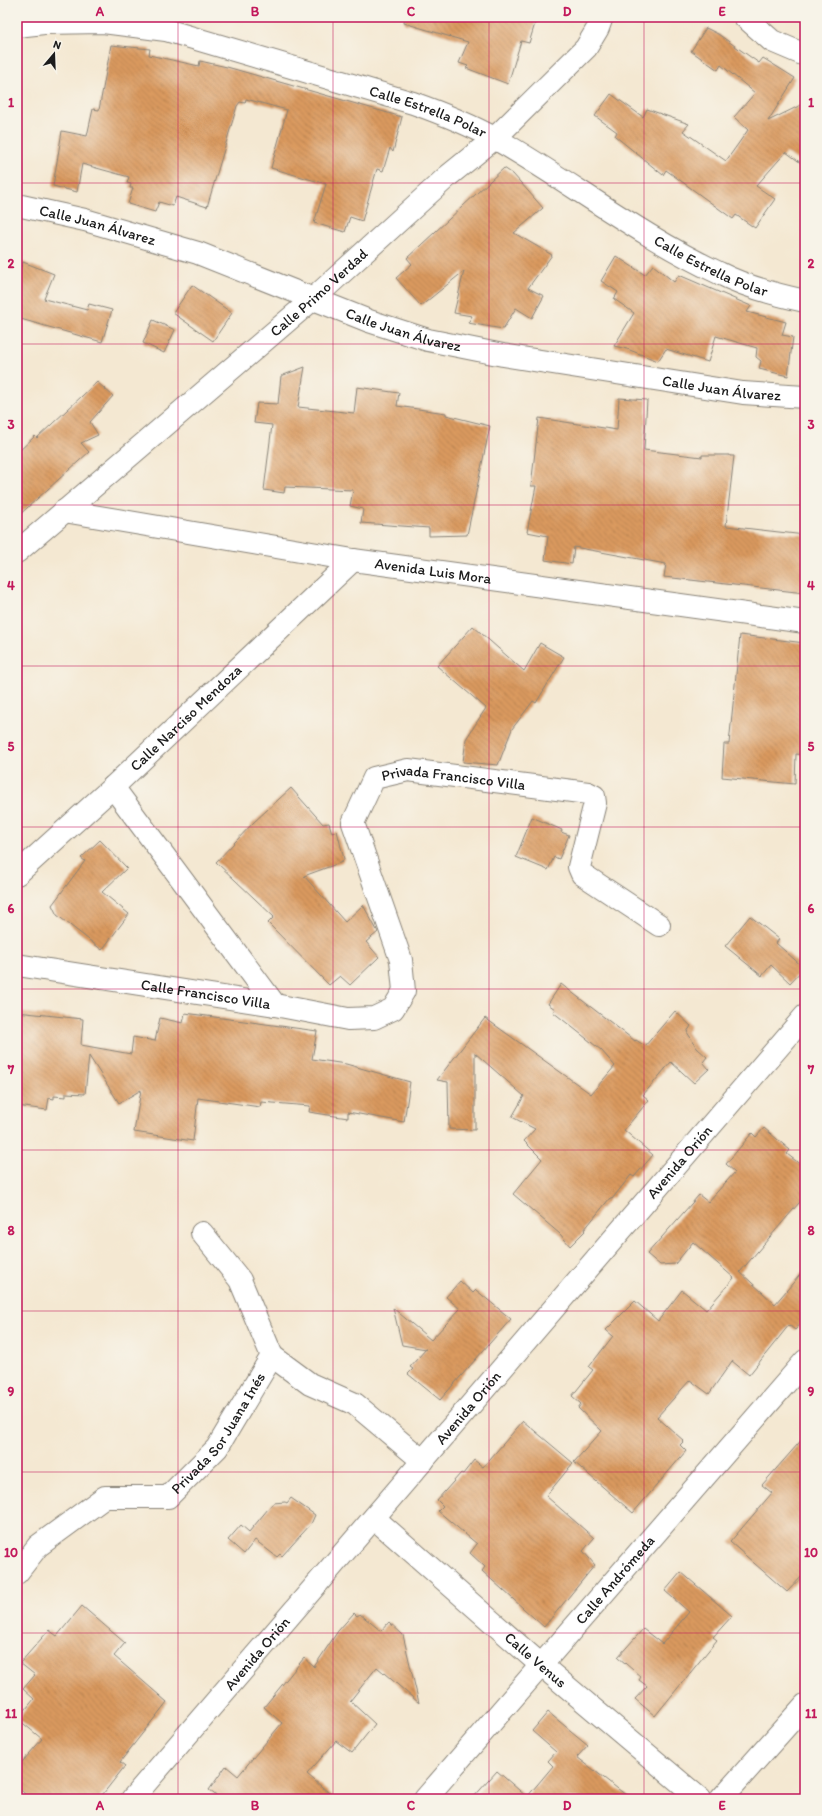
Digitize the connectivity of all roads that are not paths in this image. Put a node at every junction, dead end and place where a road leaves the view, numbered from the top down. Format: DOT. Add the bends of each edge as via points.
graph roads {
  1 [pos="602,17"];
  2 [pos="745,17"];
  3 [pos="17,26"];
  4 [pos="805,56"];
  5 [pos="495,138"];
  6 [pos="17,205"];
  7 [pos="313,299"];
  8 [pos="805,301"];
  9 [pos="805,397"];
  10 [pos="64,511"];
  11 [pos="17,552"];
  12 [pos="353,560"];
  13 [pos="805,622"];
  14 [pos="113,787"];
  15 [pos="17,874"];
  16 [pos="659,925"];
  17 [pos="17,965"];
  18 [pos="275,1005"];
  19 [pos="393,1009"];
  20 [pos="805,1016"];
  21 [pos="202,1233"];
  22 [pos="272,1356"];
  23 [pos="805,1361"];
  24 [pos="423,1462"];
  25 [pos="374,1518"];
  26 [pos="17,1573"];
  27 [pos="541,1664"];
  28 [pos="805,1705"];
  29 [pos="132,1799"];
  30 [pos="426,1799"];
  31 [pos="700,1799"];
  32 [pos="721,1799"];
  1 -- 5 [label="street, Calle Primo Verdad" via="586,48"];
  2 -- 4 [label="street" via="772,41"];
  3 -- 5 [label="street, Calle Estrella Polar" via="103,22 166,30 413,103 451,116"];
  5 -- 7 [label="street, Calle Primo Verdad" via="448,176"];
  5 -- 8 [label="street, Calle Estrella Polar" via="679,253 720,274"];
  6 -- 7 [label="street, Calle Juan Álvarez" via="85,220 198,253"];
  7 -- 9 [label="street, Calle Juan Álvarez" via="369,321 436,342 743,393"];
  7 -- 10 [label="street, Calle Primo Verdad"];
  10 -- 11 [label="street, Calle Primo Verdad"];
  10 -- 12 [label="street, Avenida Luis Mora"];
  12 -- 13 [label="street, Avenida Luis Mora"];
  12 -- 14 [label="street, Calle Narciso Mendoza"];
  14 -- 15 [label="street, Calle Narciso Mendoza"];
  14 -- 18 [label="street"];
  16 -- 19 [label="street, Privada Francisco Villa" via="582,874 579,867 595,803 594,796 588,793 408,770 374,778 353,823 401,960 404,991"];
  17 -- 18 [label="street, Calle Francisco Villa"];
  18 -- 19 [label="street, Calle Francisco Villa" via="348,1019 374,1018"];
  20 -- 24 [label="street, Avenida Orión"];
  21 -- 22 [label="street, Privada Sor Juana Inés" via="240,1280"];
  22 -- 24 [label="street" via="310,1384 355,1404"];
  22 -- 26 [label="street, Privada Sor Juana Inés" via="217,1448 168,1497 105,1498 38,1546"];
  23 -- 27 [label="street, Calle Andrómeda"];
  24 -- 25 [label="street, Avenida Orión"];
  25 -- 27 [label="street, Calle Venus"];
  25 -- 29 [label="street, Avenida Orión"];
  27 -- 30 [label="street, Calle Andrómeda"];
  27 -- 31 [label="street, Calle Venus"];
  28 -- 32 [label="street"];
}
